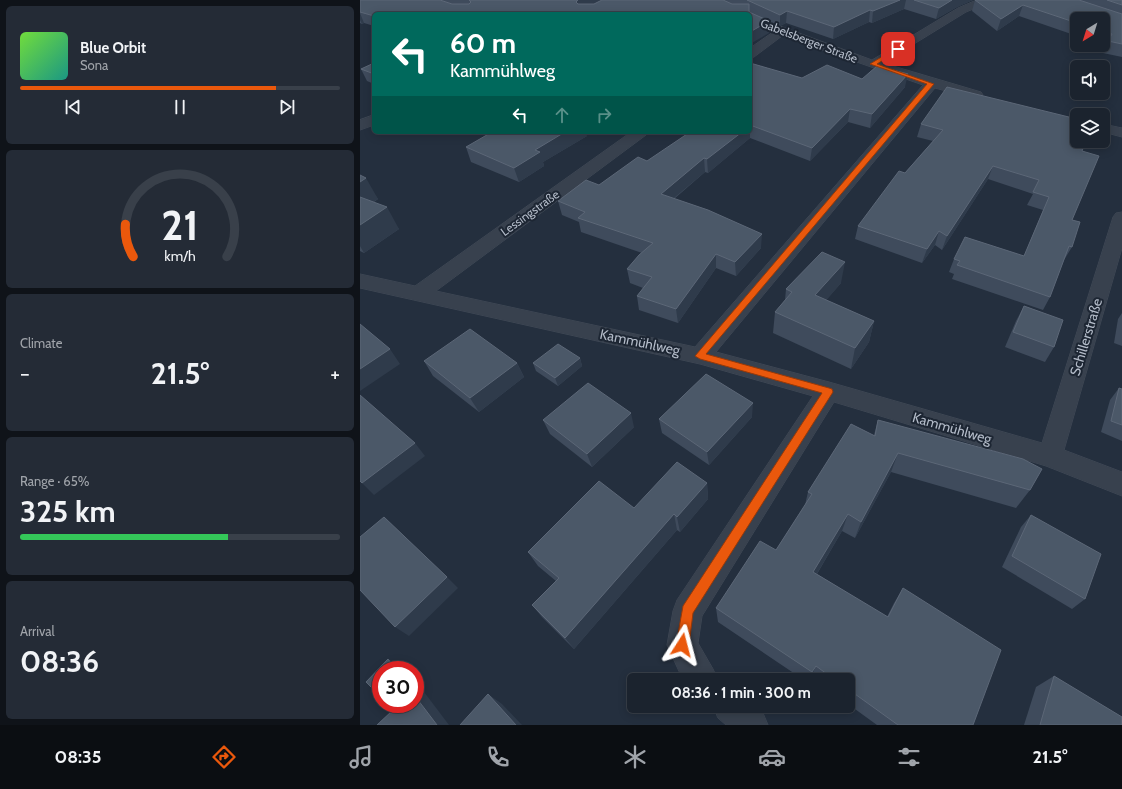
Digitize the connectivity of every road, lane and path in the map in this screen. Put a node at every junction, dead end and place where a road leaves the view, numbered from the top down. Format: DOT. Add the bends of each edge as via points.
graph roads {
  1 [pos="986,0"];
  2 [pos="752,19"];
  3 [pos="780,32"];
  4 [pos="752,53"];
  5 [pos="873,64"];
  6 [pos="931,84"];
  7 [pos="985,98"];
  8 [pos="372,120"];
  9 [pos="360,126"];
  10 [pos="1110,130"];
  11 [pos="1122,133"];
  12 [pos="639,134"];
  13 [pos="1122,217"];
  14 [pos="360,281"];
  15 [pos="418,294"];
  16 [pos="700,356"];
  17 [pos="829,392"];
  18 [pos="1050,456"];
  19 [pos="1122,484"];
  20 [pos="697,673"];
  21 [pos="738,713"];
  22 [pos="751,725"];
  1 -- 5 [label="street" via="962,10"];
  2 -- 3 [label="street, Gabelsberger Straße"];
  3 -- 4 [label="street"];
  3 -- 5 [label="street, Gabelsberger Straße"];
  5 -- 6 [label="street, Gabelsberger Straße"];
  6 -- 7 [label="street, Gabelsberger Straße"];
  6 -- 16 [label="street"];
  8 -- 9 [label="street"];
  10 -- 11 [label="street"];
  12 -- 15 [label="street, Lessingstraße"];
  13 -- 18 [label="street, Schillerstraße"];
  14 -- 15 [label="street, Kammühlweg"];
  15 -- 16 [label="street, Kammühlweg"];
  16 -- 17 [label="street, Kammühlweg"];
  17 -- 18 [label="street, Kammühlweg"];
  17 -- 20 [label="street" via="688,611 682,645"];
  18 -- 19 [label="street, Kammühlweg"];
  21 -- 22 [label="street"];
}
